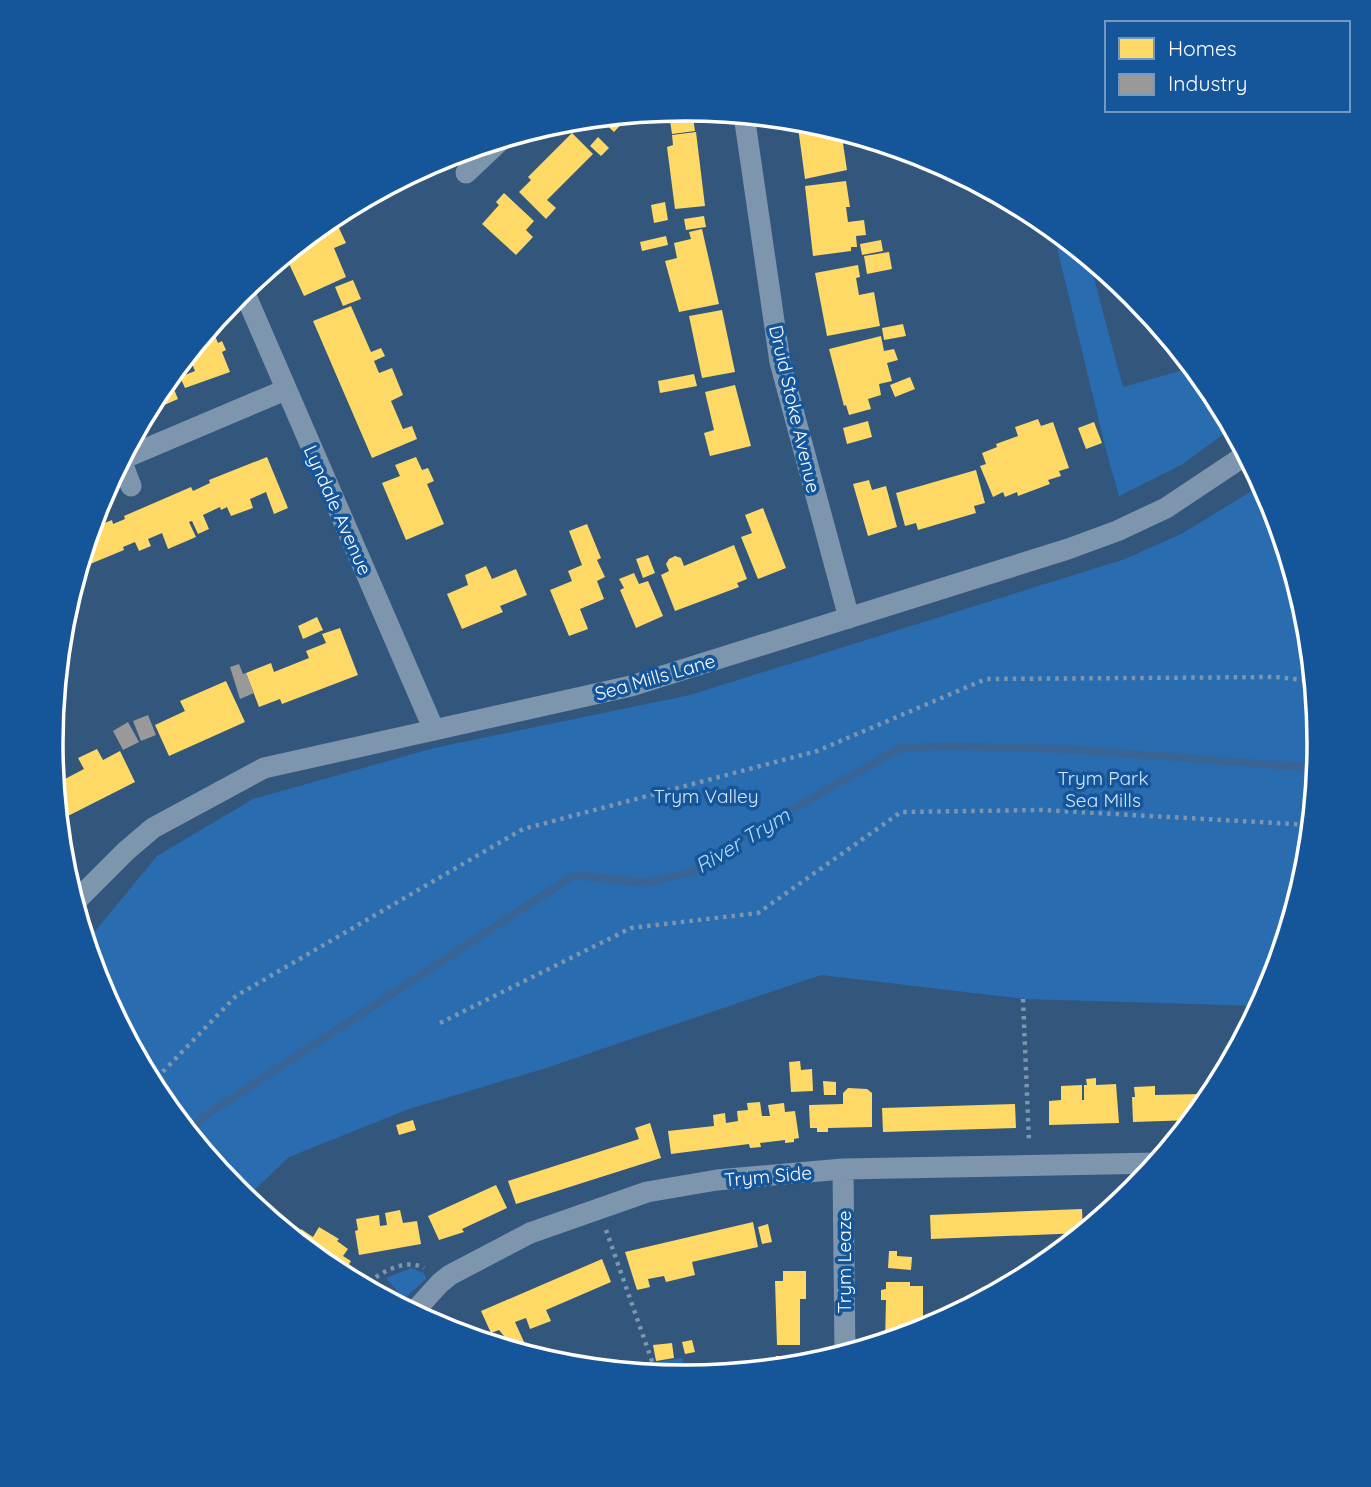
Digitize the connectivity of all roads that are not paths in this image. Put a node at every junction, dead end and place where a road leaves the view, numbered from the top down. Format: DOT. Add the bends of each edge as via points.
graph roads {
  1 [pos="745,124"];
  2 [pos="483,155"];
  3 [pos="466,173"];
  4 [pos="248,300"];
  5 [pos="285,390"];
  6 [pos="135,453"];
  7 [pos="1239,459"];
  8 [pos="126,471"];
  9 [pos="131,486"];
  10 [pos="849,618"];
  11 [pos="434,730"];
  12 [pos="82,895"];
  13 [pos="1145,1163"];
  14 [pos="843,1169"];
  15 [pos="419,1306"];
  16 [pos="845,1345"];
  1 -- 10 [label="street, Druid Stoke Avenue" via="780,362"];
  2 -- 3 [label="street"];
  4 -- 5 [label="street, Lyndale Avenue"];
  5 -- 6 [label="street"];
  5 -- 11 [label="street, Lyndale Avenue"];
  7 -- 10 [label="street, Sea Mills Lane" via="1166,508 1117,531"];
  8 -- 9 [label="street"];
  10 -- 11 [label="street, Sea Mills Lane" via="631,686"];
  11 -- 12 [label="street, Sea Mills Lane" via="264,768 153,828"];
  13 -- 14 [label="street, Trym Side"];
  14 -- 15 [label="street, Trym Side" via="717,1180 647,1192 530,1233 440,1283"];
  14 -- 16 [label="street, Trym Leaze"];
}
